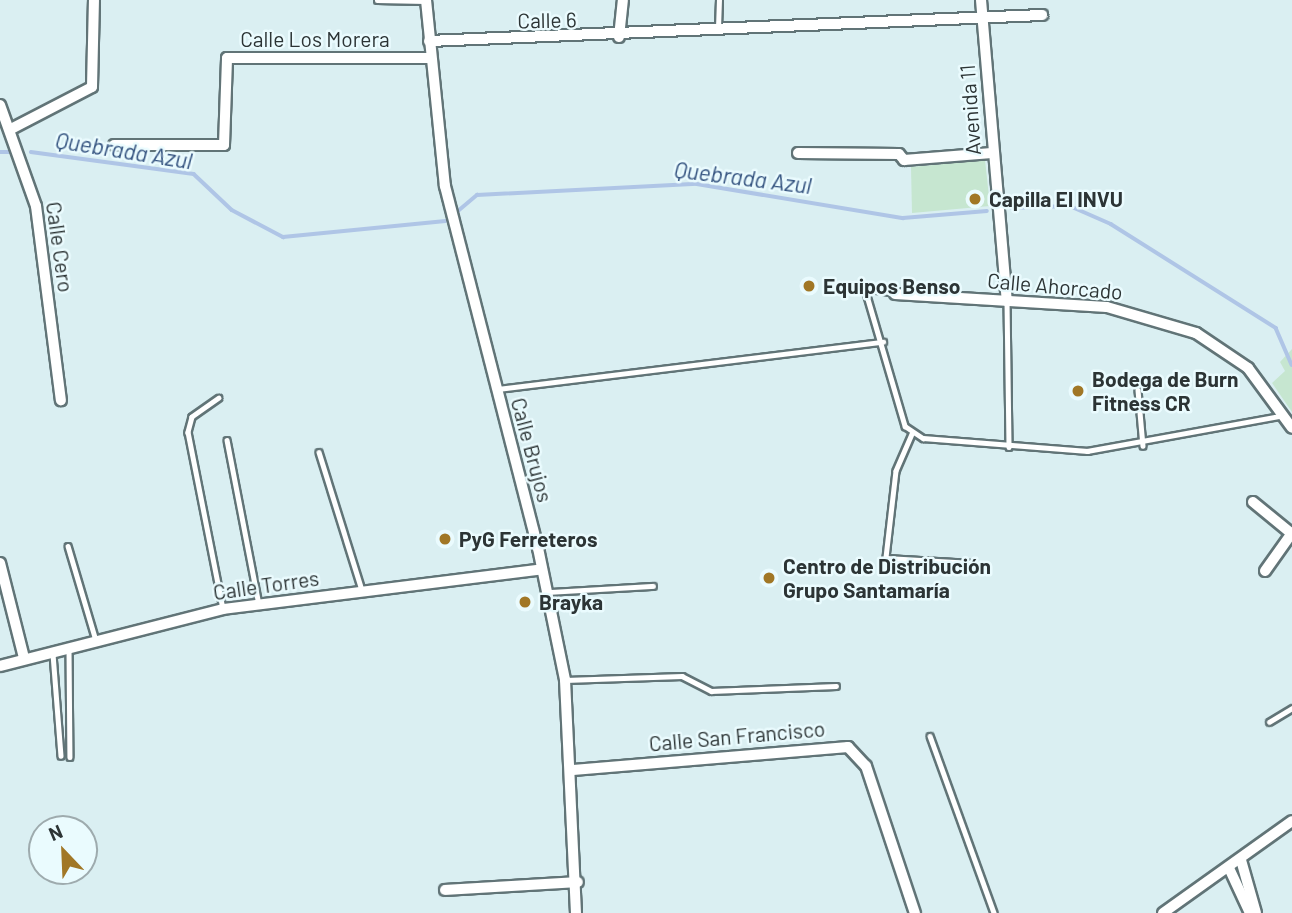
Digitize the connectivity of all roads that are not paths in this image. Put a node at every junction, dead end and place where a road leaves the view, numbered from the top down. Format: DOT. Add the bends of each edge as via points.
graph roads {
  1 [pos="94,0"];
  2 [pos="377,0"];
  3 [pos="623,0"];
  4 [pos="719,0"];
  5 [pos="981,0"];
  6 [pos="426,1"];
  7 [pos="1042,15"];
  8 [pos="983,20"];
  9 [pos="717,32"];
  10 [pos="619,37"];
  11 [pos="429,41"];
  12 [pos="431,58"];
  13 [pos="0,106"];
  14 [pos="11,129"];
  15 [pos="114,145"];
  16 [pos="798,153"];
  17 [pos="992,153"];
  18 [pos="895,293"];
  19 [pos="1007,301"];
  20 [pos="883,342"];
  21 [pos="496,389"];
  22 [pos="1138,390"];
  23 [pos="219,398"];
  24 [pos="61,400"];
  25 [pos="1280,415"];
  26 [pos="1292,428"];
  27 [pos="912,434"];
  28 [pos="227,440"];
  29 [pos="1143,446"];
  30 [pos="1009,447"];
  31 [pos="319,452"];
  32 [pos="1253,502"];
  33 [pos="1292,534"];
  34 [pos="68,546"];
  35 [pos="0,563"];
  36 [pos="972,563"];
  37 [pos="542,569"];
  38 [pos="1265,570"];
  39 [pos="653,586"];
  40 [pos="362,591"];
  41 [pos="547,592"];
  42 [pos="260,604"];
  43 [pos="223,609"];
  44 [pos="95,637"];
  45 [pos="69,645"];
  46 [pos="53,650"];
  47 [pos="24,658"];
  48 [pos="0,666"];
  49 [pos="565,680"];
  50 [pos="836,686"];
  51 [pos="1292,708"];
  52 [pos="1269,722"];
  53 [pos="930,736"];
  54 [pos="61,756"];
  55 [pos="70,757"];
  56 [pos="573,770"];
  57 [pos="1292,821"];
  58 [pos="1241,860"];
  59 [pos="1229,868"];
  60 [pos="578,882"];
  61 [pos="445,890"];
  62 [pos="576,913"];
  63 [pos="915,913"];
  64 [pos="994,913"];
  65 [pos="1163,913"];
  66 [pos="1253,913"];
  1 -- 14 [label="street" via="92,87"];
  2 -- 6 [label="lane"];
  3 -- 10 [label="street"];
  4 -- 9 [label="lane"];
  5 -- 8 [label="street, Avenida 11"];
  6 -- 11 [label="street, Calle Brujos"];
  7 -- 8 [label="street, Calle 6"];
  8 -- 9 [label="street, Calle 6"];
  8 -- 17 [label="street, Avenida 11"];
  9 -- 10 [label="street, Calle 6"];
  10 -- 11 [label="street, Calle 6"];
  11 -- 12 [label="street, Calle Brujos"];
  12 -- 15 [label="street, Calle Los Morera" via="227,58 224,145"];
  12 -- 21 [label="street, Calle Brujos" via="445,187"];
  13 -- 14 [label="street, Calle Cero"];
  14 -- 24 [label="street, Calle Cero" via="36,206"];
  16 -- 17 [label="street" via="899,154 904,160"];
  17 -- 19 [label="street, Avenida 11"];
  18 -- 19 [label="street, Calle Ahorcado"];
  18 -- 20 [label="lane" via="865,289"];
  19 -- 25 [label="street, Calle Ahorcado" via="1107,307 1196,333 1248,368"];
  19 -- 30 [label="lane"];
  20 -- 21 [label="lane"];
  20 -- 27 [label="lane"];
  21 -- 37 [label="street, Calle Brujos"];
  22 -- 29 [label="lane"];
  23 -- 43 [label="lane" via="192,417 188,432"];
  25 -- 26 [label="street, Calle Ahorcado"];
  25 -- 29 [label="lane"];
  27 -- 30 [label="lane"];
  27 -- 36 [label="lane" via="896,471 886,558"];
  28 -- 42 [label="lane"];
  29 -- 30 [label="lane" via="1087,451"];
  31 -- 40 [label="lane"];
  32 -- 33 [label="street"];
  33 -- 38 [label="street"];
  34 -- 44 [label="lane"];
  35 -- 47 [label="street"];
  37 -- 40 [label="street, Calle Torres"];
  37 -- 41 [label="street, Calle Brujos"];
  39 -- 41 [label="lane"];
  40 -- 42 [label="street, Calle Torres"];
  41 -- 49 [label="street, Calle Brujos"];
  42 -- 43 [label="street, Calle Torres"];
  43 -- 44 [label="street, Calle Torres"];
  44 -- 45 [label="street, Calle Torres"];
  45 -- 46 [label="street, Calle Torres"];
  45 -- 55 [label="lane"];
  46 -- 47 [label="street, Calle Torres"];
  46 -- 54 [label="lane"];
  47 -- 48 [label="street, Calle Torres"];
  49 -- 50 [label="lane" via="681,676 711,691"];
  49 -- 56 [label="street, Calle Brujos"];
  51 -- 52 [label="lane"];
  53 -- 64 [label="lane"];
  56 -- 60 [label="street, Calle Brujos"];
  56 -- 63 [label="street, Calle San Francisco" via="848,747 866,766"];
  57 -- 58 [label="street"];
  58 -- 59 [label="street"];
  58 -- 66 [label="street"];
  59 -- 65 [label="street"];
  59 -- 66 [label="street"];
  60 -- 61 [label="street"];
  60 -- 62 [label="street, Calle Brujos"];
}
